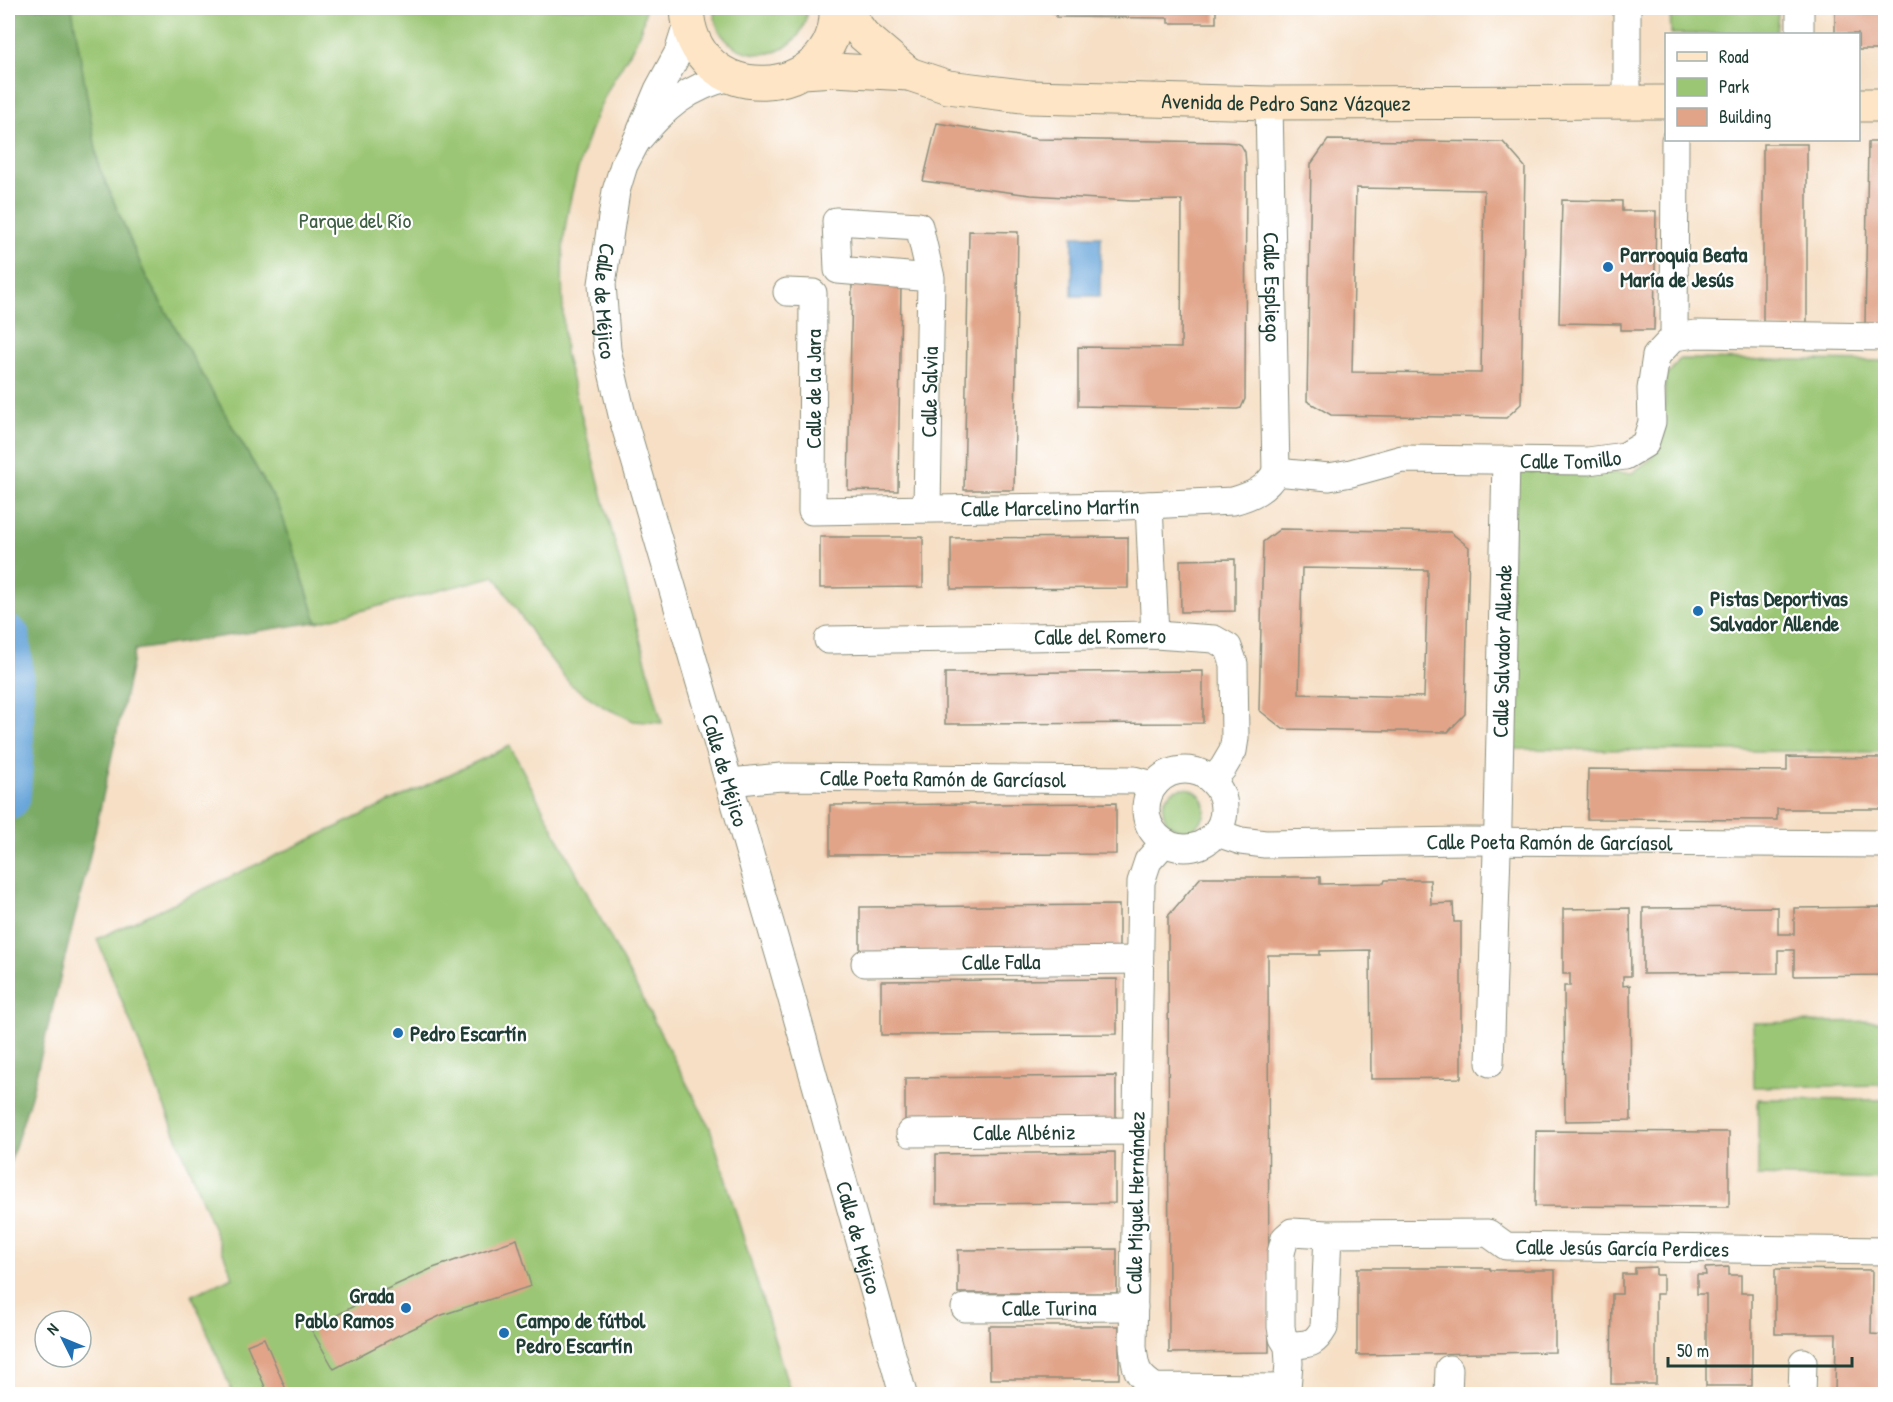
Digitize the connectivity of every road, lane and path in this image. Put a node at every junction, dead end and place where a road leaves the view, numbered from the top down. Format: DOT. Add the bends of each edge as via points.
graph roads {
  1 [pos="837,8"];
  2 [pos="843,8"];
  3 [pos="1627,8"];
  4 [pos="1800,8"];
  5 [pos="687,14"];
  6 [pos="1800,33"];
  7 [pos="803,72"];
  8 [pos="909,74"];
  9 [pos="731,77"];
  10 [pos="1627,102"];
  11 [pos="1665,102"];
  12 [pos="1269,103"];
  13 [pos="1860,105"];
  14 [pos="1886,105"];
  15 [pos="1675,141"];
  16 [pos="636,142"];
  17 [pos="932,278"];
  18 [pos="788,292"];
  19 [pos="1674,337"];
  20 [pos="1886,337"];
  21 [pos="1506,460"];
  22 [pos="1276,472"];
  23 [pos="1149,505"];
  24 [pos="927,508"];
  25 [pos="812,511"];
  26 [pos="1155,635"];
  27 [pos="828,640"];
  28 [pos="1212,781"];
  29 [pos="730,782"];
  30 [pos="1154,785"];
  31 [pos="1217,833"];
  32 [pos="1497,842"];
  33 [pos="1164,843"];
  34 [pos="1886,844"];
  35 [pos="1139,960"];
  36 [pos="865,963"];
  37 [pos="1490,1064"];
  38 [pos="1136,1131"];
  39 [pos="910,1132"];
  40 [pos="1328,1234"];
  41 [pos="1886,1251"];
  42 [pos="1134,1306"];
  43 [pos="965,1308"];
  44 [pos="1288,1346"];
  45 [pos="1803,1362"];
  46 [pos="1135,1366"];
  47 [pos="903,1395"];
  48 [pos="1135,1395"];
  49 [pos="1802,1395"];
  1 -- 7 [label="street" via="826,47"];
  2 -- 8 [label="street, Avenida de Pedro Sanz Vázquez" via="864,35"];
  3 -- 10 [label="street"];
  4 -- 6 [label="street"];
  5 -- 9 [label="street" via="702,55"];
  5 -- 16 [label="street, Calle de Méjico" via="678,53"];
  7 -- 8 [label="street, Avenida de Pedro Sanz Vázquez"];
  7 -- 9 [label="street" via="768,83"];
  8 -- 12 [label="street, Avenida de Pedro Sanz Vázquez" via="948,87 1030,97"];
  9 -- 16 [label="street, Calle de Méjico" via="675,100"];
  10 -- 11 [label="street, Avenida de Pedro Sanz Vázquez"];
  10 -- 12 [label="street, Avenida de Pedro Sanz Vázquez"];
  12 -- 22 [label="street, Calle Espliego"];
  13 -- 14 [label="street"];
  15 -- 19 [label="street"];
  16 -- 29 [label="street, Calle de Méjico" via="615,191 610,219 602,284 607,350 623,419"];
  17 -- 24 [label="street, Calle Salvia"];
  18 -- 25 [label="street, Calle de la Jara" via="813,293"];
  19 -- 20 [label="street"];
  19 -- 21 [label="street, Calle Tomillo" via="1656,356 1652,422 1645,444 1625,456"];
  21 -- 22 [label="street, Calle Tomillo" via="1402,459 1329,477"];
  21 -- 32 [label="street, Calle Salvador Allende"];
  22 -- 23 [label="street, Calle Marcelino Martín" via="1262,490 1233,501"];
  23 -- 24 [label="street, Calle Marcelino Martín"];
  23 -- 26 [label="street"];
  24 -- 25 [label="street, Calle Marcelino Martín"];
  26 -- 27 [label="street, Calle del Romero"];
  26 -- 28 [label="street, Calle del Romero" via="1214,639 1232,654 1233,751"];
  28 -- 30 [label="street" via="1204,774 1182,770 1162,777"];
  28 -- 31 [label="street" via="1224,806"];
  29 -- 30 [label="street, Calle Poeta Ramón de Garcíasol" via="781,777 1134,780"];
  29 -- 47 [label="street, Calle de Méjico"];
  30 -- 33 [label="street" via="1146,816 1149,826"];
  31 -- 32 [label="street, Calle Poeta Ramón de Garcíasol" via="1265,844"];
  31 -- 33 [label="street" via="1198,847 1175,848"];
  32 -- 34 [label="street, Calle Poeta Ramón de Garcíasol"];
  32 -- 37 [label="street, Calle Salvador Allende"];
  33 -- 35 [label="street, Calle Miguel Hernández" via="1148,861 1141,882"];
  35 -- 36 [label="street, Calle Falla"];
  35 -- 38 [label="street, Calle Miguel Hernández"];
  38 -- 39 [label="street, Calle Albéniz"];
  38 -- 42 [label="street, Calle Miguel Hernández"];
  40 -- 41 [label="street, Calle Jesús García Perdices" via="1488,1233 1506,1246"];
  40 -- 44 [label="street" via="1324,1328 1310,1344"];
  40 -- 44 [label="street, Calle Jesús García Perdices" via="1292,1232 1285,1238 1281,1253 1281,1327"];
  42 -- 43 [label="street, Calle Turina"];
  42 -- 46 [label="street, Calle Miguel Hernández"];
  44 -- 46 [label="street" via="1287,1388 1155,1387 1142,1379"];
  45 -- 49 [label="street"];
  46 -- 48 [label="street, Calle Miguel Hernández"];
}
